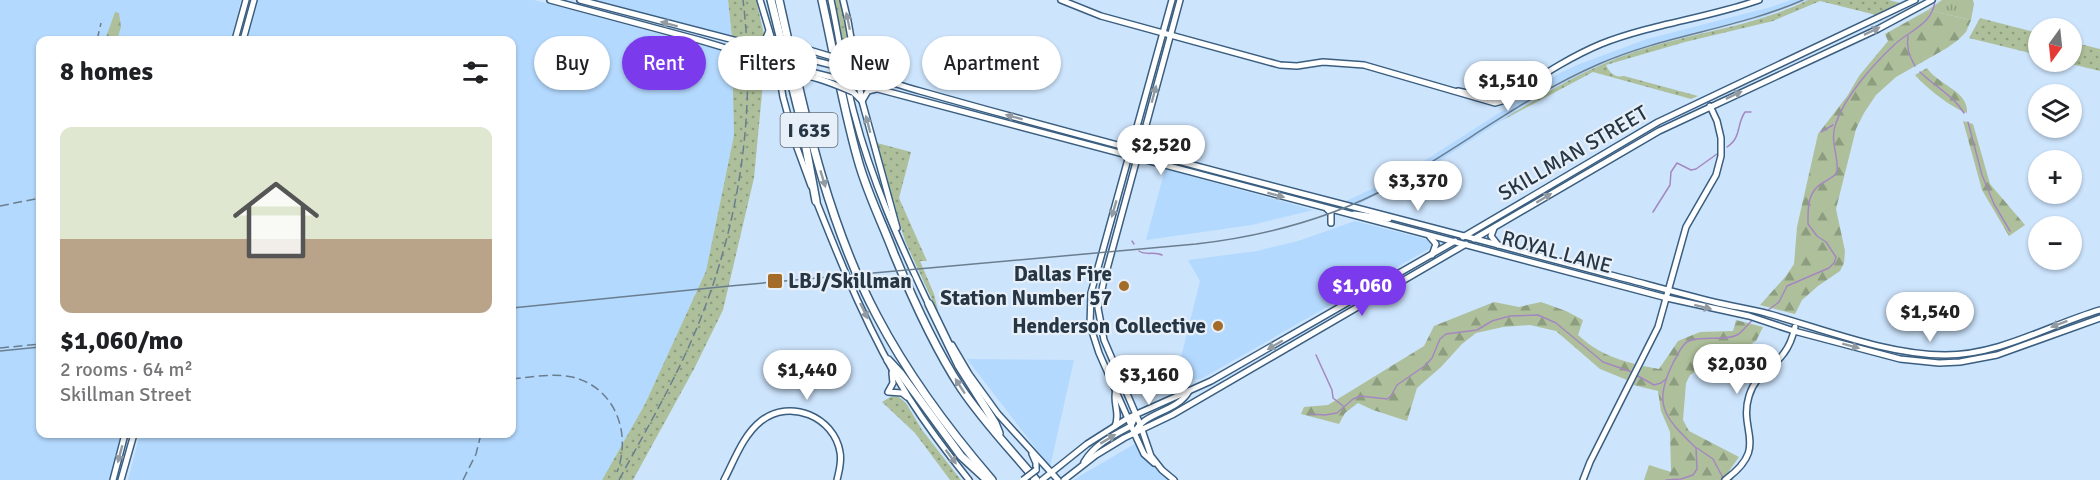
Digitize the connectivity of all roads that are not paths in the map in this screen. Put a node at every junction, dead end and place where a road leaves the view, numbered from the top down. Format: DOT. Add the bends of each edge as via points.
graph roads {
  1 [pos="246,0"];
  2 [pos="254,0"];
  3 [pos="550,0"];
  4 [pos="580,0"];
  5 [pos="760,0"];
  6 [pos="771,0"];
  7 [pos="779,0"];
  8 [pos="822,0"];
  9 [pos="831,0"];
  10 [pos="843,0"];
  11 [pos="1061,0"];
  12 [pos="1172,0"];
  13 [pos="1179,0"];
  14 [pos="1759,0"];
  15 [pos="1915,0"];
  16 [pos="1932,0"];
  17 [pos="1851,31"];
  18 [pos="770,33"];
  19 [pos="1163,33"];
  20 [pos="1170,35"];
  21 [pos="236,36"];
  22 [pos="244,36"];
  23 [pos="719,36"];
  24 [pos="768,36"];
  25 [pos="771,36"];
  26 [pos="850,36"];
  27 [pos="1854,39"];
  28 [pos="718,46"];
  29 [pos="829,56"];
  30 [pos="817,80"];
  31 [pos="910,88"];
  32 [pos="782,90"];
  33 [pos="858,90"];
  34 [pos="872,90"];
  35 [pos="881,90"];
  36 [pos="922,92"];
  37 [pos="1707,99"];
  38 [pos="920,100"];
  39 [pos="862,101"];
  40 [pos="1711,106"];
  41 [pos="1042,124"];
  42 [pos="1067,131"];
  43 [pos="1040,132"];
  44 [pos="1066,139"];
  45 [pos="1131,148"];
  46 [pos="1138,150"];
  47 [pos="1129,156"];
  48 [pos="1136,158"];
  49 [pos="816,201"];
  50 [pos="1317,206"];
  51 [pos="1350,214"];
  52 [pos="1396,218"];
  53 [pos="1331,223"];
  54 [pos="1494,228"];
  55 [pos="1108,230"];
  56 [pos="1117,234"];
  57 [pos="1429,236"];
  58 [pos="1464,237"];
  59 [pos="1474,239"];
  60 [pos="901,241"];
  61 [pos="1454,242"];
  62 [pos="1464,245"];
  63 [pos="1499,247"];
  64 [pos="1432,255"];
  65 [pos="1670,290"];
  66 [pos="1667,298"];
  67 [pos="928,304"];
  68 [pos="2100,310"];
  69 [pos="2100,318"];
  70 [pos="1796,323"];
  71 [pos="1794,331"];
  72 [pos="888,360"];
  73 [pos="1116,390"];
  74 [pos="1189,390"];
  75 [pos="910,399"];
  76 [pos="1136,415"];
  77 [pos="1128,418"];
  78 [pos="1115,426"];
  79 [pos="1131,426"];
  80 [pos="1141,427"];
  81 [pos="1134,434"];
  82 [pos="124,438"];
  83 [pos="133,438"];
  84 [pos="1001,438"];
  85 [pos="1031,450"];
  86 [pos="1158,465"];
  87 [pos="1079,469"];
  88 [pos="1051,472"];
  89 [pos="113,480"];
  90 [pos="121,480"];
  91 [pos="724,480"];
  92 [pos="839,480"];
  93 [pos="969,480"];
  94 [pos="989,480"];
  95 [pos="1023,480"];
  96 [pos="1036,480"];
  97 [pos="1042,480"];
  98 [pos="1058,480"];
  99 [pos="1064,480"];
  100 [pos="1072,480"];
  101 [pos="1173,480"];
  102 [pos="1583,480"];
  103 [pos="1725,480"];
  1 -- 21 [label="main road"];
  2 -- 22 [label="main road"];
  3 -- 28 [label="main road, ROYAL LANE"];
  23 -- 4 [label="main road, ROYAL LANE, one-way"];
  5 -- 18 [label="main road"];
  6 -- 49 [label="highway"];
  7 -- 94 [label="highway, I 635, one-way" via="816,156 866,294 916,381"];
  84 -- 8 [label="highway, I 635, one-way" via="947,365 873,207 838,82"];
  9 -- 60 [label="main road" via="854,113 878,190"];
  26 -- 10 [label="main road, one-way"];
  11 -- 19 [label="main road"];
  12 -- 19 [label="main road"];
  13 -- 20 [label="main road"];
  14 -- 20 [label="main road" via="1602,44 1556,65 1502,101 1364,65 1280,65"];
  15 -- 17 [label="main road, SKILLMAN STREET"];
  27 -- 16 [label="main road, SKILLMAN STREET, one-way"];
  17 -- 27 [label="main road"];
  17 -- 37 [label="main road, SKILLMAN STREET"];
  18 -- 24 [label="main road"];
  18 -- 25 [label="main road"];
  18 -- 29 [label="main road, bridge" via="779,41"];
  19 -- 20 [label="main road"];
  19 -- 45 [label="main road"];
  46 -- 20 [label="main road, one-way"];
  40 -- 27 [label="main road, SKILLMAN STREET, one-way"];
  30 -- 39 [label="main road, bridge" via="853,93"];
  31 -- 36 [label="main road, ROYAL LANE"];
  32 -- 49 [label="main road"];
  33 -- 39 [label="main road"];
  34 -- 39 [label="main road"];
  35 -- 38 [label="main road, ROYAL LANE"];
  36 -- 38 [label="main road"];
  41 -- 36 [label="main road, ROYAL LANE, one-way"];
  37 -- 40 [label="main road"];
  37 -- 58 [label="main road, SKILLMAN STREET" via="1639,132"];
  38 -- 43 [label="main road, ROYAL LANE"];
  60 -- 39 [label="main road, one-way"];
  54 -- 40 [label="main road, SKILLMAN STREET, one-way" via="1638,143"];
  40 -- 65 [label="main road" via="1721,138 1719,166 1689,220"];
  41 -- 42 [label="main road, ROYAL LANE"];
  41 -- 43 [label="main road"];
  42 -- 44 [label="main road"];
  42 -- 45 [label="main road, ROYAL LANE"];
  43 -- 44 [label="main road, ROYAL LANE"];
  44 -- 47 [label="main road, ROYAL LANE"];
  45 -- 46 [label="main road, ROYAL LANE"];
  45 -- 47 [label="main road"];
  46 -- 48 [label="main road"];
  46 -- 52 [label="main road, ROYAL LANE"];
  47 -- 48 [label="main road, ROYAL LANE"];
  47 -- 55 [label="main road, one-way"];
  48 -- 50 [label="main road, ROYAL LANE, one-way"];
  48 -- 56 [label="main road"];
  49 -- 72 [label="main road, one-way"];
  50 -- 51 [label="main road, ROYAL LANE"];
  50 -- 53 [label="main road" via="1330,211"];
  51 -- 52 [label="main road"];
  51 -- 57 [label="main road, ROYAL LANE"];
  52 -- 58 [label="main road, ROYAL LANE"];
  54 -- 59 [label="main road, SKILLMAN STREET"];
  54 -- 63 [label="main road" via="1491,236"];
  55 -- 56 [label="main road"];
  55 -- 73 [label="main road" via="1089,315"];
  56 -- 76 [label="main road" via="1098,316"];
  57 -- 61 [label="main road, ROYAL LANE"];
  57 -- 64 [label="main road" via="1436,244"];
  58 -- 59 [label="main road, ROYAL LANE"];
  58 -- 61 [label="main road, SKILLMAN STREET"];
  59 -- 62 [label="main road, SKILLMAN STREET"];
  59 -- 63 [label="main road, ROYAL LANE"];
  60 -- 67 [label="main road"];
  61 -- 62 [label="main road, ROYAL LANE"];
  61 -- 64 [label="main road, SKILLMAN STREET"];
  62 -- 66 [label="main road, ROYAL LANE"];
  62 -- 80 [label="main road, SKILLMAN STREET" via="1208,394"];
  63 -- 65 [label="main road, ROYAL LANE"];
  64 -- 74 [label="main road, SKILLMAN STREET, one-way"];
  65 -- 66 [label="main road"];
  65 -- 70 [label="main road, ROYAL LANE"];
  66 -- 71 [label="main road, ROYAL LANE, one-way"];
  66 -- 102 [label="main road" via="1658,327"];
  67 -- 84 [label="highway"];
  67 -- 85 [label="main road" via="969,374"];
  68 -- 70 [label="main road, ROYAL LANE, one-way" via="1996,348 1949,355 1898,350"];
  71 -- 69 [label="main road, ROYAL LANE, one-way" via="1900,359 1950,363 1997,355"];
  70 -- 71 [label="main road"];
  71 -- 103 [label="main road" via="1784,353 1753,386 1748,403 1750,448 1739,468"];
  72 -- 75 [label="main road"];
  72 -- 75 [label="main road" via="893,378 888,392 902,393"];
  72 -- 94 [label="highway" via="961,456"];
  73 -- 77 [label="main road"];
  73 -- 78 [label="main road"];
  74 -- 76 [label="main road, SKILLMAN STREET"];
  74 -- 80 [label="main road" via="1178,405"];
  75 -- 93 [label="main road, one-way"];
  76 -- 77 [label="main road, SKILLMAN STREET"];
  76 -- 79 [label="main road"];
  76 -- 80 [label="main road"];
  77 -- 78 [label="main road, SKILLMAN STREET"];
  77 -- 79 [label="main road"];
  78 -- 88 [label="main road, SKILLMAN STREET"];
  79 -- 81 [label="main road"];
  87 -- 79 [label="main road, one-way" via="1093,449"];
  80 -- 81 [label="main road"];
  80 -- 86 [label="main road"];
  81 -- 86 [label="main road" via="1144,454"];
  81 -- 87 [label="main road"];
  82 -- 89 [label="main road, one-way"];
  83 -- 90 [label="main road"];
  84 -- 96 [label="highway, I 635"];
  85 -- 88 [label="main road"];
  85 -- 95 [label="main road, bridge" via="1035,470"];
  86 -- 101 [label="main road"];
  87 -- 99 [label="main road"];
  87 -- 100 [label="main road"];
  88 -- 97 [label="main road, SKILLMAN STREET"];
  88 -- 98 [label="main road"];
  91 -- 92 [label="main road" via="753,429 770,415 789,411 808,414 828,427 838,443"];
}
